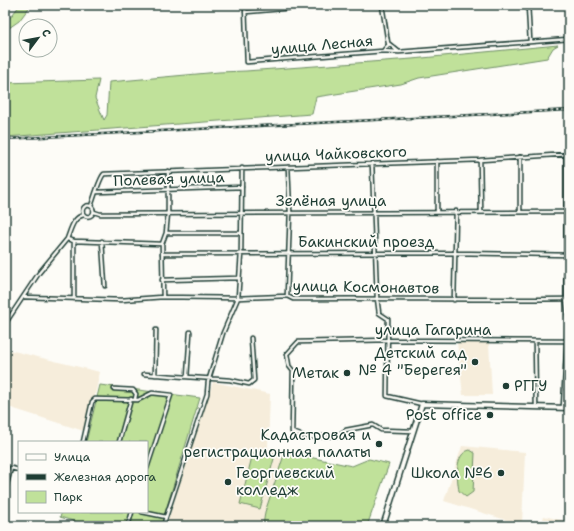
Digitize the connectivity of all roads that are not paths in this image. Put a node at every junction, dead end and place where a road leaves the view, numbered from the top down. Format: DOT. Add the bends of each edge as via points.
graph roads {
  1 [pos="245,5"];
  2 [pos="327,5"];
  3 [pos="382,5"];
  4 [pos="528,5"];
  5 [pos="246,12"];
  6 [pos="569,39"];
  7 [pos="530,42"];
  8 [pos="389,44"];
  9 [pos="382,51"];
  10 [pos="399,52"];
  11 [pos="567,154"];
  12 [pos="520,157"];
  13 [pos="480,160"];
  14 [pos="437,161"];
  15 [pos="372,163"];
  16 [pos="288,167"];
  17 [pos="242,168"];
  18 [pos="168,171"];
  19 [pos="242,188"];
  20 [pos="168,190"];
  21 [pos="97,192"];
  22 [pos="90,206"];
  23 [pos="373,211"];
  24 [pos="437,211"];
  25 [pos="456,211"];
  26 [pos="94,212"];
  27 [pos="290,212"];
  28 [pos="481,212"];
  29 [pos="520,212"];
  30 [pos="568,212"];
  31 [pos="168,213"];
  32 [pos="242,213"];
  33 [pos="84,215"];
  34 [pos="166,233"];
  35 [pos="241,233"];
  36 [pos="67,239"];
  37 [pos="74,241"];
  38 [pos="102,241"];
  39 [pos="162,244"];
  40 [pos="241,253"];
  41 [pos="288,253"];
  42 [pos="455,253"];
  43 [pos="162,254"];
  44 [pos="376,254"];
  45 [pos="568,256"];
  46 [pos="238,278"];
  47 [pos="162,280"];
  48 [pos="106,286"];
  49 [pos="287,296"];
  50 [pos="24,297"];
  51 [pos="163,297"];
  52 [pos="238,298"];
  53 [pos="377,298"];
  54 [pos="74,299"];
  55 [pos="567,299"];
  56 [pos="454,300"];
  57 [pos="5,324"];
  58 [pos="156,330"];
  59 [pos="190,332"];
  60 [pos="251,338"];
  61 [pos="388,340"];
  62 [pos="535,341"];
  63 [pos="568,341"];
  64 [pos="144,374"];
  65 [pos="155,375"];
  66 [pos="187,377"];
  67 [pos="210,378"];
  68 [pos="114,389"];
  69 [pos="133,399"];
  70 [pos="422,404"];
  71 [pos="536,407"];
  72 [pos="563,408"];
  73 [pos="569,408"];
  74 [pos="413,431"];
  75 [pos="83,441"];
  76 [pos="119,441"];
  77 [pos="148,465"];
  78 [pos="18,470"];
  79 [pos="5,492"];
  80 [pos="132,513"];
  81 [pos="147,513"];
  82 [pos="166,517"];
  83 [pos="128,526"];
  84 [pos="164,526"];
  85 [pos="383,526"];
  1 -- 5 [label="street"];
  2 -- 5 [label="street"];
  3 -- 8 [label="street"];
  4 -- 7 [label="street"];
  5 -- 9 [label="street, улица Лесная" via="247,62"];
  6 -- 7 [label="street, улица Лесная"];
  7 -- 10 [label="street, улица Лесная"];
  8 -- 9 [label="street"];
  8 -- 10 [label="street"];
  9 -- 10 [label="street, улица Лесная"];
  11 -- 12 [label="street, улица Чайковского"];
  11 -- 30 [label="street"];
  12 -- 13 [label="street, улица Чайковского"];
  12 -- 29 [label="street"];
  13 -- 14 [label="street, улица Чайковского"];
  13 -- 28 [label="street"];
  14 -- 15 [label="street, улица Чайковского"];
  14 -- 24 [label="street"];
  15 -- 16 [label="street, улица Чайковского"];
  15 -- 23 [label="street"];
  16 -- 17 [label="street, улица Чайковского"];
  16 -- 27 [label="street"];
  17 -- 18 [label="street, улица Чайковского"];
  17 -- 19 [label="street"];
  18 -- 20 [label="street"];
  18 -- 21 [label="street, улица Чайковского" via="104,174 100,177"];
  19 -- 20 [label="street, Полевая улица"];
  19 -- 32 [label="street"];
  20 -- 21 [label="street, Полевая улица"];
  20 -- 31 [label="street"];
  21 -- 22 [label="street"];
  22 -- 26 [label="street"];
  22 -- 33 [label="street" via="84,207"];
  23 -- 24 [label="street, Зелёная улица"];
  23 -- 27 [label="street, Зелёная улица"];
  23 -- 44 [label="street"];
  24 -- 25 [label="street, Зелёная улица"];
  25 -- 28 [label="street, Зелёная улица"];
  25 -- 42 [label="street"];
  26 -- 31 [label="street, Зелёная улица"];
  26 -- 33 [label="street" via="90,216"];
  27 -- 32 [label="street, Зелёная улица"];
  27 -- 41 [label="street"];
  28 -- 29 [label="street, Зелёная улица"];
  29 -- 30 [label="street, Зелёная улица"];
  30 -- 45 [label="street"];
  31 -- 32 [label="street, Зелёная улица"];
  31 -- 34 [label="street"];
  32 -- 35 [label="street"];
  33 -- 36 [label="street" via="74,220"];
  34 -- 35 [label="street"];
  34 -- 39 [label="street"];
  35 -- 40 [label="street"];
  36 -- 37 [label="street"];
  36 -- 50 [label="street" via="39,273"];
  37 -- 38 [label="street"];
  37 -- 54 [label="street"];
  38 -- 39 [label="street"];
  38 -- 48 [label="street"];
  39 -- 43 [label="street"];
  40 -- 41 [label="street, Бакинский проезд"];
  40 -- 43 [label="street, Бакинский проезд"];
  40 -- 46 [label="street"];
  41 -- 44 [label="street, Бакинский проезд"];
  41 -- 49 [label="street"];
  42 -- 44 [label="street, Бакинский проезд"];
  42 -- 45 [label="street, Бакинский проезд"];
  42 -- 56 [label="street"];
  43 -- 47 [label="street"];
  44 -- 53 [label="street"];
  45 -- 55 [label="street"];
  46 -- 47 [label="street"];
  46 -- 52 [label="street"];
  47 -- 51 [label="street"];
  49 -- 52 [label="street, улица Космонавтов"];
  49 -- 53 [label="street, улица Космонавтов" via="293,299"];
  50 -- 54 [label="street, улица Космонавтов"];
  50 -- 57 [label="street"];
  51 -- 52 [label="street, улица Космонавтов"];
  51 -- 54 [label="street, улица Космонавтов" via="121,300"];
  52 -- 67 [label="street" via="223,333"];
  53 -- 56 [label="street, улица Космонавтов"];
  53 -- 61 [label="street" via="379,313 388,319"];
  55 -- 56 [label="street, улица Космонавтов"];
  55 -- 63 [label="street"];
  58 -- 65 [label="street"];
  59 -- 66 [label="street"];
  60 -- 67 [label="street" via="252,383"];
  61 -- 62 [label="street, улица Гагарина"];
  61 -- 70 [label="street" via="387,396"];
  61 -- 74 [label="street, улица Гагарина" via="298,342 287,354 289,366 293,371 292,432 306,437 337,436 346,430 374,425 381,430"];
  62 -- 63 [label="street, улица Гагарина"];
  62 -- 71 [label="street"];
  63 -- 72 [label="street"];
  64 -- 65 [label="street"];
  65 -- 66 [label="street"];
  66 -- 67 [label="street"];
  67 -- 82 [label="street"];
  68 -- 69 [label="street" via="133,390 136,394"];
  69 -- 75 [label="street" via="95,399 92,402"];
  69 -- 76 [label="street"];
  69 -- 77 [label="street" via="152,393 171,395"];
  70 -- 71 [label="main road"];
  70 -- 74 [label="main road"];
  71 -- 72 [label="main road"];
  72 -- 73 [label="main road"];
  74 -- 85 [label="main road"];
  78 -- 79 [label="street" via="11,468"];
  80 -- 83 [label="street"];
  81 -- 82 [label="street"];
  82 -- 84 [label="street"];
}
